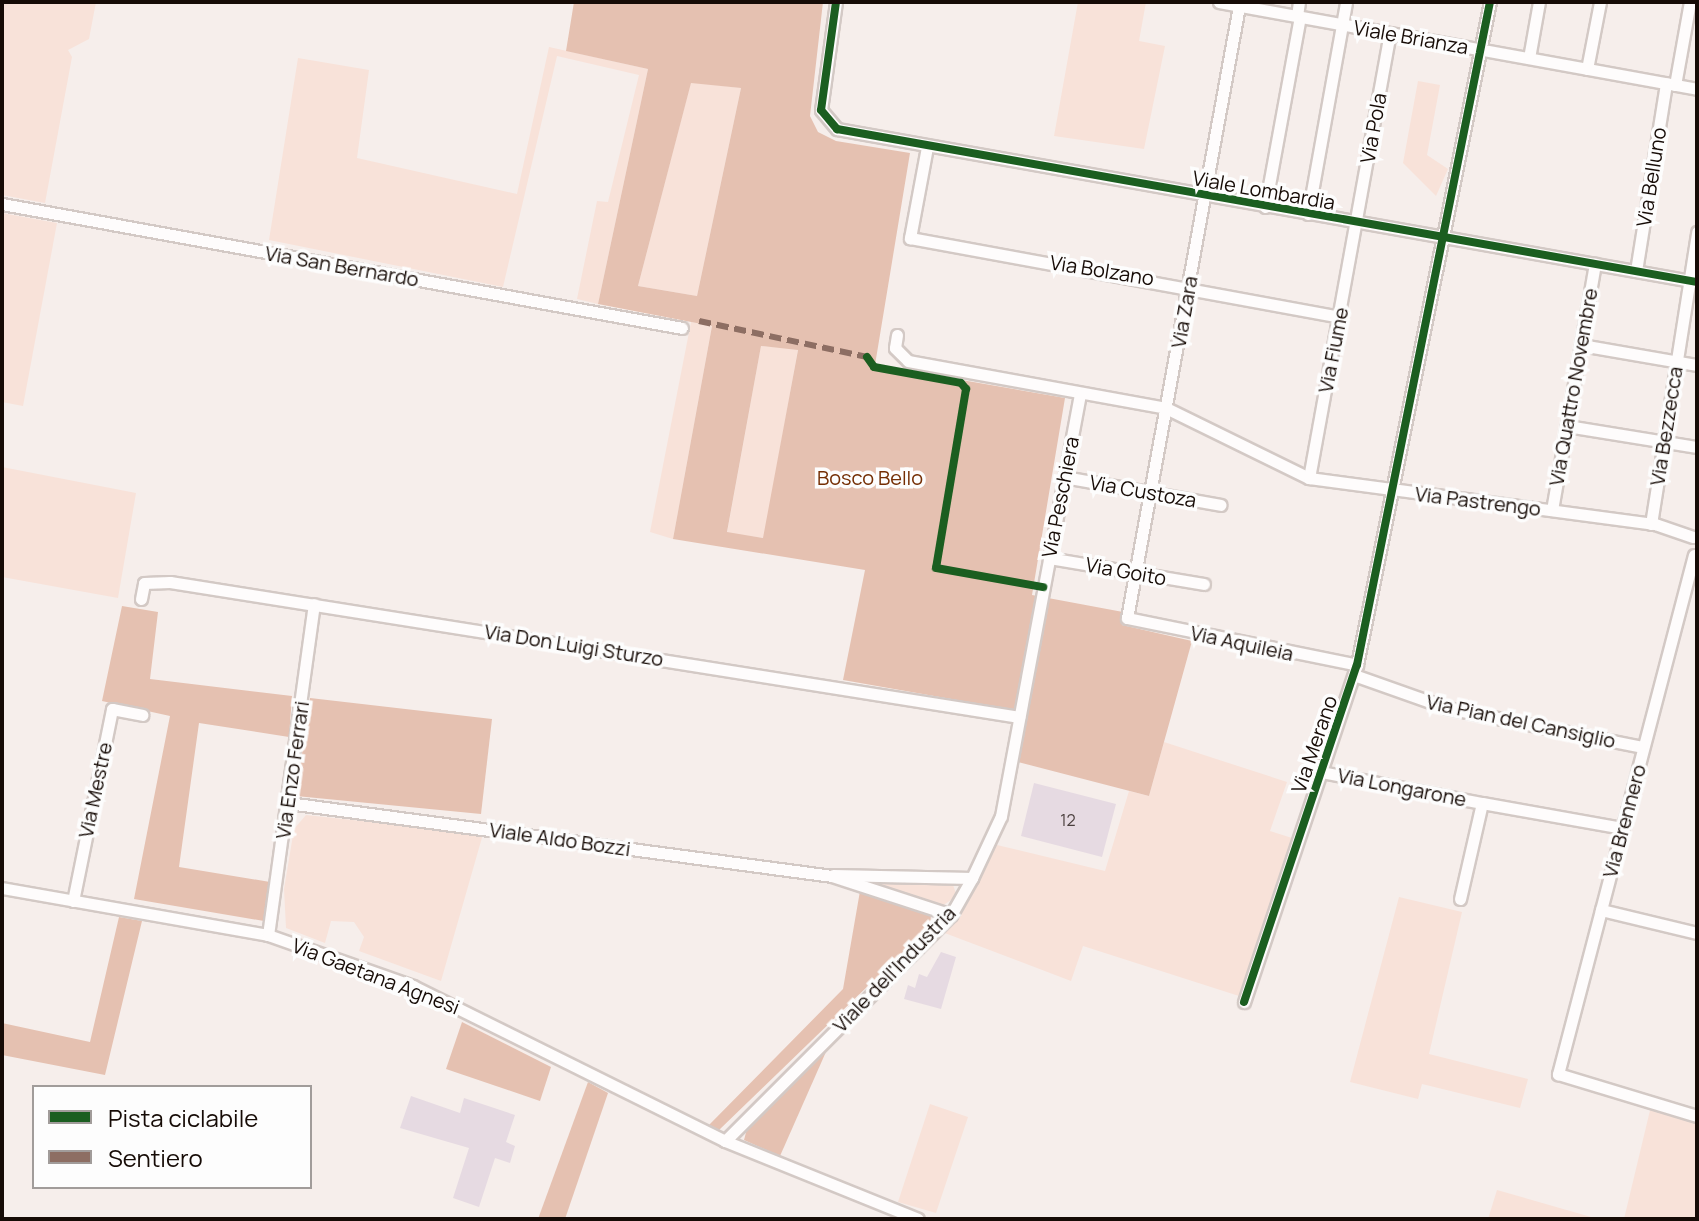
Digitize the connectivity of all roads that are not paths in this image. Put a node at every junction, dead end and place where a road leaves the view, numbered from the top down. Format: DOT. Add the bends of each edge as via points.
graph roads {
  1 [pos="836,2"];
  2 [pos="1219,2"];
  3 [pos="1299,2"];
  4 [pos="1346,2"];
  5 [pos="1490,2"];
  6 [pos="1539,2"];
  7 [pos="1600,2"];
  8 [pos="1690,2"];
  9 [pos="1244,5"];
  10 [pos="1299,16"];
  11 [pos="1342,25"];
  12 [pos="1390,33"];
  13 [pos="1481,49"];
  14 [pos="1529,58"];
  15 [pos="1587,69"];
  16 [pos="1671,84"];
  17 [pos="1697,89"];
  18 [pos="927,147"];
  19 [pos="1205,196"];
  20 [pos="2,204"];
  21 [pos="1265,207"];
  22 [pos="1308,214"];
  23 [pos="1356,222"];
  24 [pos="1697,232"];
  25 [pos="1445,239"];
  26 [pos="1595,264"];
  27 [pos="1636,271"];
  28 [pos="1693,281"];
  29 [pos="1189,285"];
  30 [pos="1340,317"];
  31 [pos="682,328"];
  32 [pos="897,335"];
  33 [pos="1581,345"];
  34 [pos="1676,362"];
  35 [pos="1697,365"];
  36 [pos="1074,393"];
  37 [pos="1166,408"];
  38 [pos="1567,426"];
  39 [pos="1663,442"];
  40 [pos="1697,447"];
  41 [pos="1064,477"];
  42 [pos="1309,478"];
  43 [pos="1397,491"];
  44 [pos="1151,492"];
  45 [pos="1221,505"];
  46 [pos="1552,510"];
  47 [pos="1651,524"];
  48 [pos="1696,533"];
  49 [pos="1049,558"];
  50 [pos="1695,563"];
  51 [pos="1136,573"];
  52 [pos="1204,584"];
  53 [pos="141,599"];
  54 [pos="314,604"];
  55 [pos="1127,618"];
  56 [pos="1356,670"];
  57 [pos="142,715"];
  58 [pos="1019,717"];
  59 [pos="1643,747"];
  60 [pos="1321,772"];
  61 [pos="288,803"];
  62 [pos="1482,803"];
  63 [pos="1622,828"];
  64 [pos="832,876"];
  65 [pos="972,878"];
  66 [pos="2,888"];
  67 [pos="1460,899"];
  68 [pos="73,901"];
  69 [pos="1601,910"];
  70 [pos="951,915"];
  71 [pos="1697,933"];
  72 [pos="268,935"];
  73 [pos="1244,1002"];
  74 [pos="1697,1116"];
  75 [pos="725,1141"];
  76 [pos="918,1219"];
  1 -- 18 [label="street, Viale Lombardia" via="825,120 843,131"];
  2 -- 9 [label="street, Viale Brianza"];
  3 -- 10 [label="street"];
  4 -- 11 [label="street"];
  5 -- 13 [label="street, Via Merano"];
  6 -- 14 [label="street"];
  7 -- 15 [label="street"];
  8 -- 16 [label="street, Via Belluno"];
  9 -- 10 [label="street, Viale Brianza"];
  9 -- 19 [label="street, Via Zara"];
  10 -- 11 [label="street, Viale Brianza"];
  10 -- 21 [label="street"];
  11 -- 12 [label="street, Viale Brianza"];
  11 -- 22 [label="street"];
  12 -- 13 [label="street, Viale Brianza"];
  12 -- 23 [label="street, Via Pola"];
  13 -- 14 [label="street, Viale Brianza"];
  13 -- 25 [label="street, Via Merano"];
  14 -- 15 [label="street, Viale Brianza"];
  15 -- 16 [label="street, Viale Brianza"];
  16 -- 17 [label="street, Viale Brianza"];
  16 -- 27 [label="street, Via Belluno"];
  18 -- 19 [label="street, Viale Lombardia"];
  18 -- 29 [label="street, Via Bolzano" via="910,238"];
  19 -- 21 [label="street, Viale Lombardia"];
  19 -- 29 [label="street, Via Zara"];
  20 -- 31 [label="street, Via San Bernardo"];
  21 -- 22 [label="street, Viale Lombardia"];
  22 -- 23 [label="street, Viale Lombardia"];
  23 -- 25 [label="street, Viale Lombardia"];
  23 -- 30 [label="street, Via Fiume"];
  24 -- 28 [label="street, Via Bezzecca"];
  25 -- 26 [label="street, Viale Lombardia"];
  25 -- 43 [label="street, Via Merano"];
  26 -- 27 [label="street, Viale Lombardia"];
  26 -- 33 [label="street, Via Quattro Novembre"];
  27 -- 28 [label="street, Viale Lombardia"];
  28 -- 34 [label="street, Via Bezzecca"];
  29 -- 30 [label="street, Via Bolzano"];
  29 -- 37 [label="street, Via Zara"];
  30 -- 42 [label="street, Via Fiume"];
  32 -- 36 [label="street, Via Pastrengo" via="895,348 908,361"];
  33 -- 34 [label="street"];
  33 -- 38 [label="street, Via Quattro Novembre"];
  34 -- 35 [label="street"];
  34 -- 39 [label="street, Via Bezzecca"];
  36 -- 37 [label="street, Via Pastrengo"];
  36 -- 41 [label="street, Via Peschiera"];
  37 -- 42 [label="street, Via Pastrengo"];
  37 -- 44 [label="street, Via Zara"];
  38 -- 39 [label="street"];
  38 -- 46 [label="street, Via Quattro Novembre"];
  39 -- 40 [label="street"];
  39 -- 47 [label="street, Via Bezzecca"];
  41 -- 44 [label="street, Via Custoza"];
  41 -- 49 [label="street, Via Peschiera"];
  42 -- 43 [label="street, Via Pastrengo"];
  43 -- 46 [label="street, Via Pastrengo"];
  43 -- 56 [label="street, Via Merano"];
  44 -- 45 [label="street, Via Custoza"];
  44 -- 51 [label="street, Via Zara"];
  46 -- 47 [label="street, Via Pastrengo"];
  47 -- 48 [label="street, Via Pastrengo"];
  48 -- 50 [label="street, Via Brennero"];
  49 -- 51 [label="street, Via Goito"];
  49 -- 58 [label="street, Via Peschiera"];
  50 -- 59 [label="street, Via Brennero"];
  51 -- 52 [label="street, Via Goito"];
  51 -- 55 [label="street, Via Zara"];
  53 -- 54 [label="street, Via Don Luigi Sturzo" via="144,583 170,582"];
  54 -- 58 [label="street, Via Don Luigi Sturzo"];
  54 -- 61 [label="street, Via Enzo Ferrari"];
  55 -- 56 [label="street, Via Aquileia"];
  56 -- 59 [label="street, Via Pian del Cansiglio" via="1447,708"];
  56 -- 60 [label="street, Via Merano"];
  57 -- 68 [label="street, Via Mestre" via="112,709"];
  58 -- 65 [label="street, Viale dell'Industria" via="1001,816"];
  59 -- 63 [label="street, Via Brennero"];
  60 -- 62 [label="street, Via Longarone"];
  60 -- 73 [label="street, Via Merano"];
  61 -- 64 [label="street, Viale Aldo Bozzi"];
  61 -- 72 [label="street, Via Enzo Ferrari"];
  62 -- 63 [label="street, Via Longarone"];
  62 -- 67 [label="street, Via Longarone"];
  63 -- 69 [label="street, Via Brennero"];
  64 -- 65 [label="street, Viale Aldo Bozzi"];
  64 -- 70 [label="street, Viale Aldo Bozzi"];
  65 -- 70 [label="street, Viale dell'Industria"];
  66 -- 68 [label="street, Via Gaetana Agnesi"];
  68 -- 72 [label="street, Via Gaetana Agnesi"];
  69 -- 71 [label="street"];
  69 -- 74 [label="street, Via Brennero" via="1558,1074"];
  70 -- 75 [label="street, Viale dell'Industria"];
  72 -- 75 [label="street, Via Gaetana Agnesi" via="439,995"];
  75 -- 76 [label="street, Via Gaetana Agnesi"];
}
